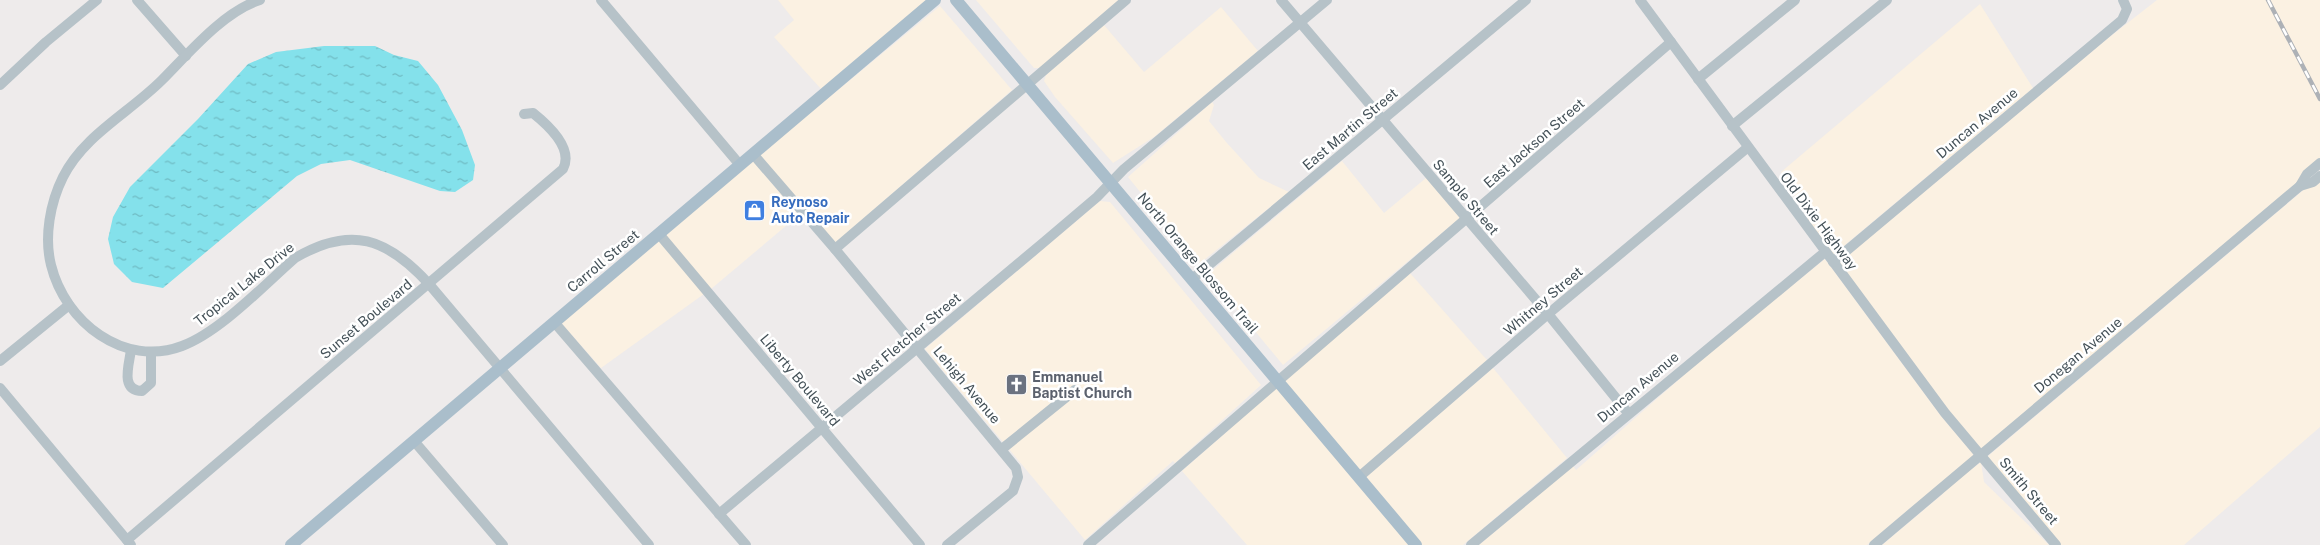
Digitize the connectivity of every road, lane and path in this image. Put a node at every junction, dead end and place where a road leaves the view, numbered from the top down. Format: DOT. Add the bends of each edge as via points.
graph roads {
  1 [pos="97,0"];
  2 [pos="136,0"];
  3 [pos="601,0"];
  4 [pos="935,0"];
  5 [pos="956,0"];
  6 [pos="1126,0"];
  7 [pos="1281,0"];
  8 [pos="1327,0"];
  9 [pos="1526,0"];
  10 [pos="1640,0"];
  11 [pos="1795,0"];
  12 [pos="1887,0"];
  13 [pos="2124,0"];
  14 [pos="255,1"];
  15 [pos="1300,22"];
  16 [pos="1671,42"];
  17 [pos="186,56"];
  18 [pos="1698,79"];
  19 [pos="0,85"];
  20 [pos="1028,85"];
  21 [pos="524,114"];
  22 [pos="1383,119"];
  23 [pos="1732,126"];
  24 [pos="1747,148"];
  25 [pos="753,154"];
  26 [pos="2320,163"];
  27 [pos="740,165"];
  28 [pos="2320,176"];
  29 [pos="1111,183"];
  30 [pos="2300,186"];
  31 [pos="1466,219"];
  32 [pos="659,234"];
  33 [pos="835,249"];
  34 [pos="1825,252"];
  35 [pos="1833,262"];
  36 [pos="1192,279"];
  37 [pos="429,284"];
  38 [pos="69,305"];
  39 [pos="1548,314"];
  40 [pos="554,322"];
  41 [pos="918,348"];
  42 [pos="131,350"];
  43 [pos="151,352"];
  44 [pos="0,361"];
  45 [pos="499,369"];
  46 [pos="1277,380"];
  47 [pos="0,388"];
  48 [pos="1075,390"];
  49 [pos="1628,413"];
  50 [pos="823,429"];
  51 [pos="414,441"];
  52 [pos="1002,449"];
  53 [pos="1981,456"];
  54 [pos="1359,478"];
  55 [pos="719,514"];
  56 [pos="129,542"];
  57 [pos="291,545"];
  58 [pos="503,545"];
  59 [pos="649,545"];
  60 [pos="746,545"];
  61 [pos="920,545"];
  62 [pos="947,545"];
  63 [pos="1088,545"];
  64 [pos="1416,545"];
  65 [pos="1471,545"];
  66 [pos="1874,545"];
  67 [pos="2056,545"];
  1 -- 19 [label="street"];
  2 -- 17 [label="street"];
  3 -- 27 [label="street"];
  4 -- 25 [label="main road, Carroll Street"];
  5 -- 20 [label="main road, North Orange Blossom Trail"];
  6 -- 20 [label="street"];
  7 -- 15 [label="street, Sample Street"];
  8 -- 15 [label="street, West Fletcher Street"];
  9 -- 22 [label="street, East Martin Street"];
  10 -- 16 [label="street, Old Dixie Highway"];
  11 -- 18 [label="street"];
  12 -- 23 [label="street"];
  13 -- 35 [label="street, Duncan Avenue" via="2127,9 2122,20"];
  14 -- 17 [label="street, Tropical Lake Drive" via="235,12"];
  15 -- 22 [label="street, Sample Street"];
  15 -- 29 [label="street, West Fletcher Street"];
  16 -- 18 [label="street, Old Dixie Highway"];
  16 -- 31 [label="street, East Jackson Street"];
  17 -- 38 [label="street, Tropical Lake Drive" via="148,94 89,140 63,176 50,218 49,252 57,283"];
  18 -- 23 [label="street, Old Dixie Highway"];
  20 -- 29 [label="main road, North Orange Blossom Trail"];
  20 -- 33 [label="street"];
  21 -- 37 [label="street, Sunset Boulevard" via="533,113 563,144 567,163"];
  22 -- 31 [label="street, Sample Street"];
  22 -- 36 [label="street, East Martin Street"];
  23 -- 24 [label="street, Old Dixie Highway"];
  24 -- 34 [label="street, Old Dixie Highway"];
  24 -- 39 [label="street, Whitney Street"];
  25 -- 27 [label="main road, Carroll Street"];
  25 -- 33 [label="street, Lehigh Avenue"];
  26 -- 30 [label="street, Donegan Avenue" via="2307,174"];
  27 -- 32 [label="main road, Carroll Street"];
  28 -- 30 [label="street, Donegan Avenue"];
  29 -- 36 [label="main road, North Orange Blossom Trail"];
  29 -- 41 [label="street, West Fletcher Street"];
  30 -- 53 [label="street, Donegan Avenue"];
  31 -- 39 [label="street, Sample Street"];
  31 -- 46 [label="street, East Jackson Street"];
  32 -- 40 [label="main road, Carroll Street"];
  32 -- 50 [label="street, Liberty Boulevard"];
  33 -- 41 [label="street, Lehigh Avenue"];
  34 -- 35 [label="street, Old Dixie Highway"];
  34 -- 49 [label="street, Duncan Avenue"];
  35 -- 53 [label="street, Old Dixie Highway" via="1945,413"];
  36 -- 46 [label="main road, North Orange Blossom Trail"];
  37 -- 43 [label="street, Tropical Lake Drive" via="416,268 389,248 357,240 326,243 295,258 200,338 181,347"];
  37 -- 45 [label="street, Tropical Lake Drive"];
  37 -- 56 [label="street, Sunset Boulevard"];
  38 -- 42 [label="street, Tropical Lake Drive" via="90,328"];
  38 -- 44 [label="street"];
  39 -- 49 [label="street, Sample Street"];
  39 -- 54 [label="street, Whitney Street"];
  40 -- 45 [label="main road, Carroll Street"];
  40 -- 55 [label="street"];
  41 -- 50 [label="street, West Fletcher Street"];
  41 -- 52 [label="street, Lehigh Avenue"];
  42 -- 43 [label="street, Tropical Lake Drive"];
  42 -- 43 [label="street" via="127,382 135,391 142,391 151,383"];
  45 -- 51 [label="main road, Carroll Street"];
  45 -- 59 [label="street, Tropical Lake Drive"];
  46 -- 54 [label="main road, North Orange Blossom Trail"];
  46 -- 63 [label="street, East Jackson Street"];
  47 -- 56 [label="street"];
  48 -- 52 [label="street"];
  49 -- 65 [label="street, Duncan Avenue"];
  50 -- 55 [label="street, West Fletcher Street"];
  50 -- 61 [label="street, Liberty Boulevard"];
  51 -- 57 [label="main road, Carroll Street"];
  51 -- 58 [label="street"];
  52 -- 62 [label="street, Lehigh Avenue" via="1016,468 1018,476 1013,491"];
  53 -- 66 [label="street, Donegan Avenue"];
  53 -- 67 [label="street, Smith Street"];
  54 -- 64 [label="main road, North Orange Blossom Trail"];
  55 -- 60 [label="street"];
}
